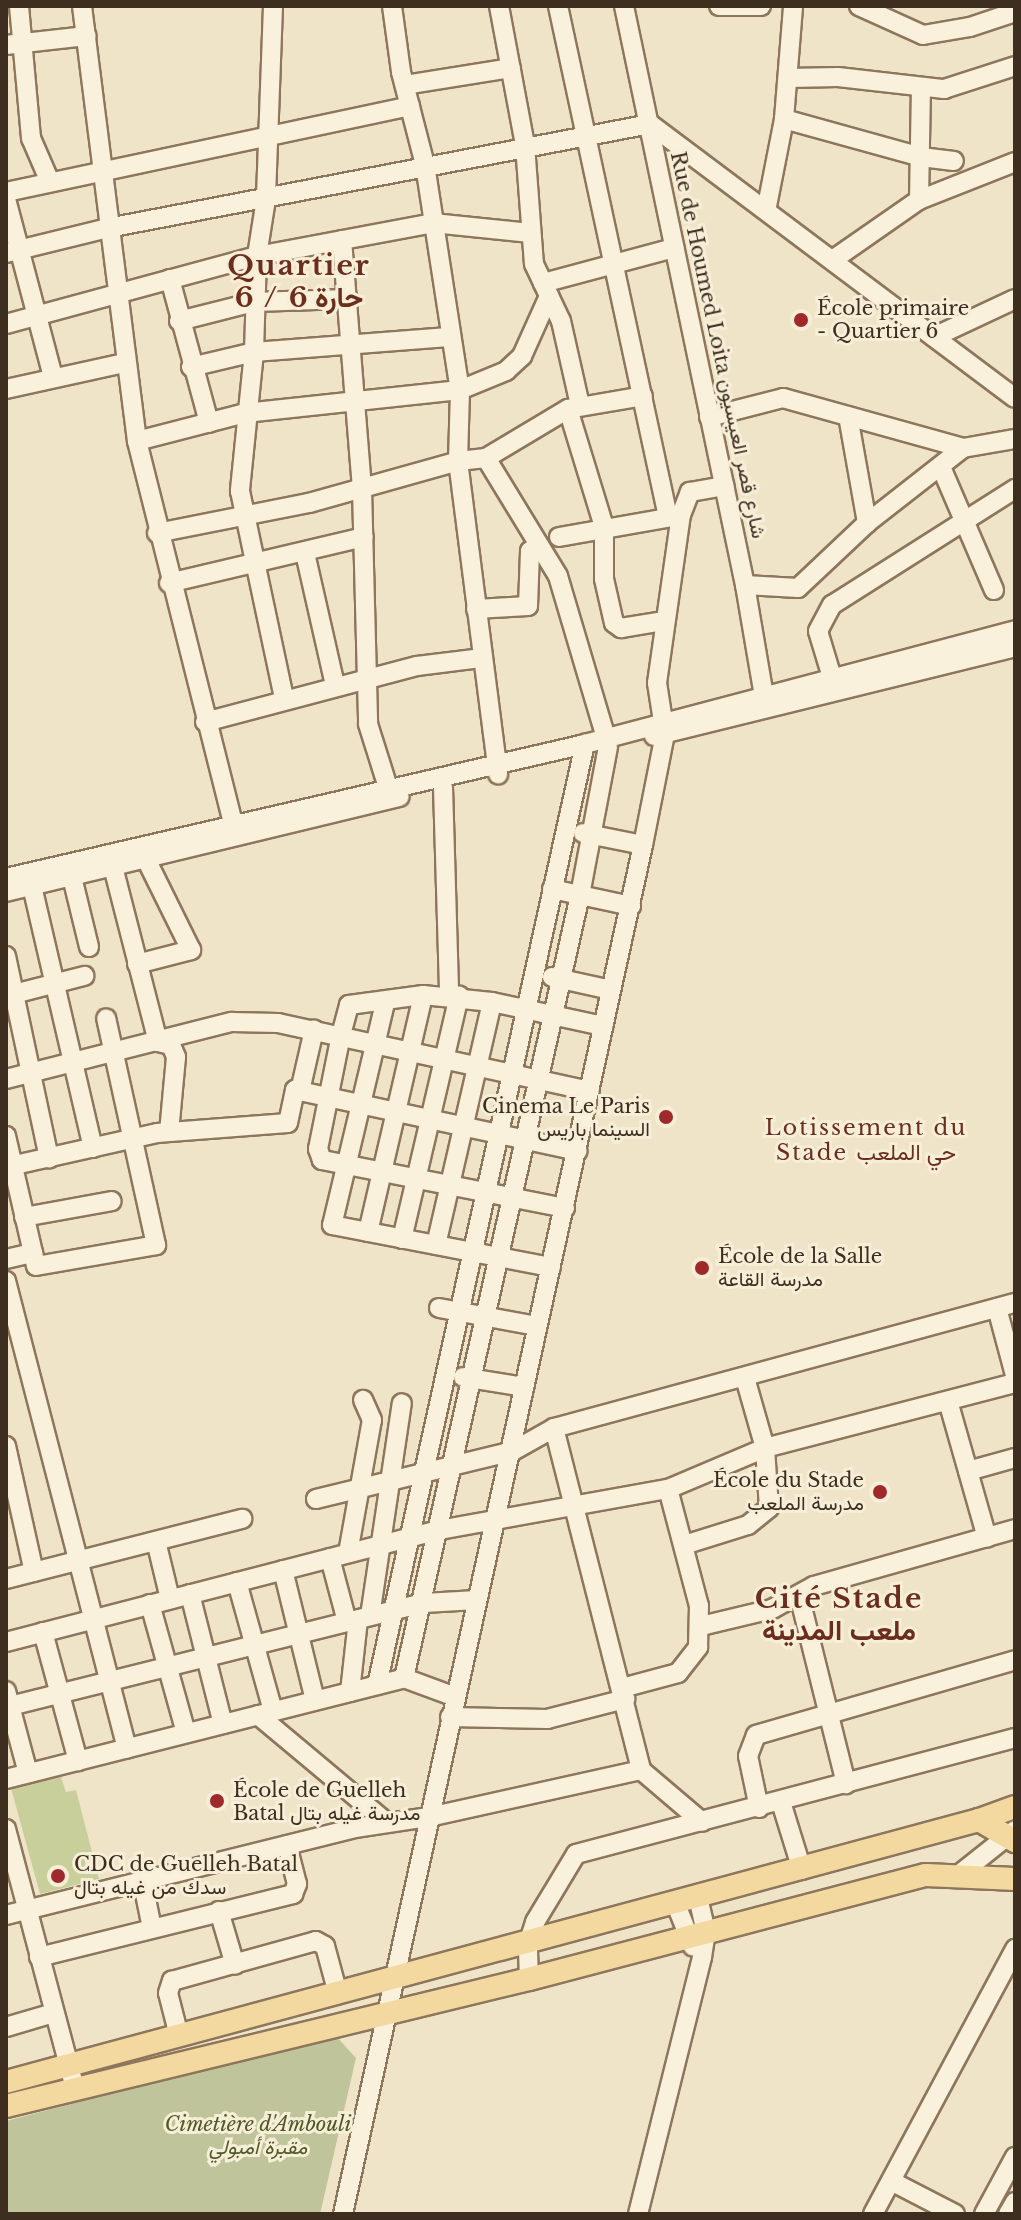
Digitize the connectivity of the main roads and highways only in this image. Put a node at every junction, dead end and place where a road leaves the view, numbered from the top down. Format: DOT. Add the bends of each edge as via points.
graph roads {
  1 [pos="1015,1807"];
  2 [pos="979,1820"];
  3 [pos="1013,1836"];
  4 [pos="1015,1879"];
  5 [pos="253,2017"];
  6 [pos="260,2044"];
  7 [pos="6,2082"];
  8 [pos="6,2106"];
  1 -- 2 [label="main road"];
  2 -- 3 [label="main road"];
  2 -- 5 [label="main road"];
  4 -- 6 [label="main road" via="926,1875"];
  5 -- 6 [label="main road"];
  5 -- 7 [label="main road"];
  6 -- 8 [label="main road"];
}
